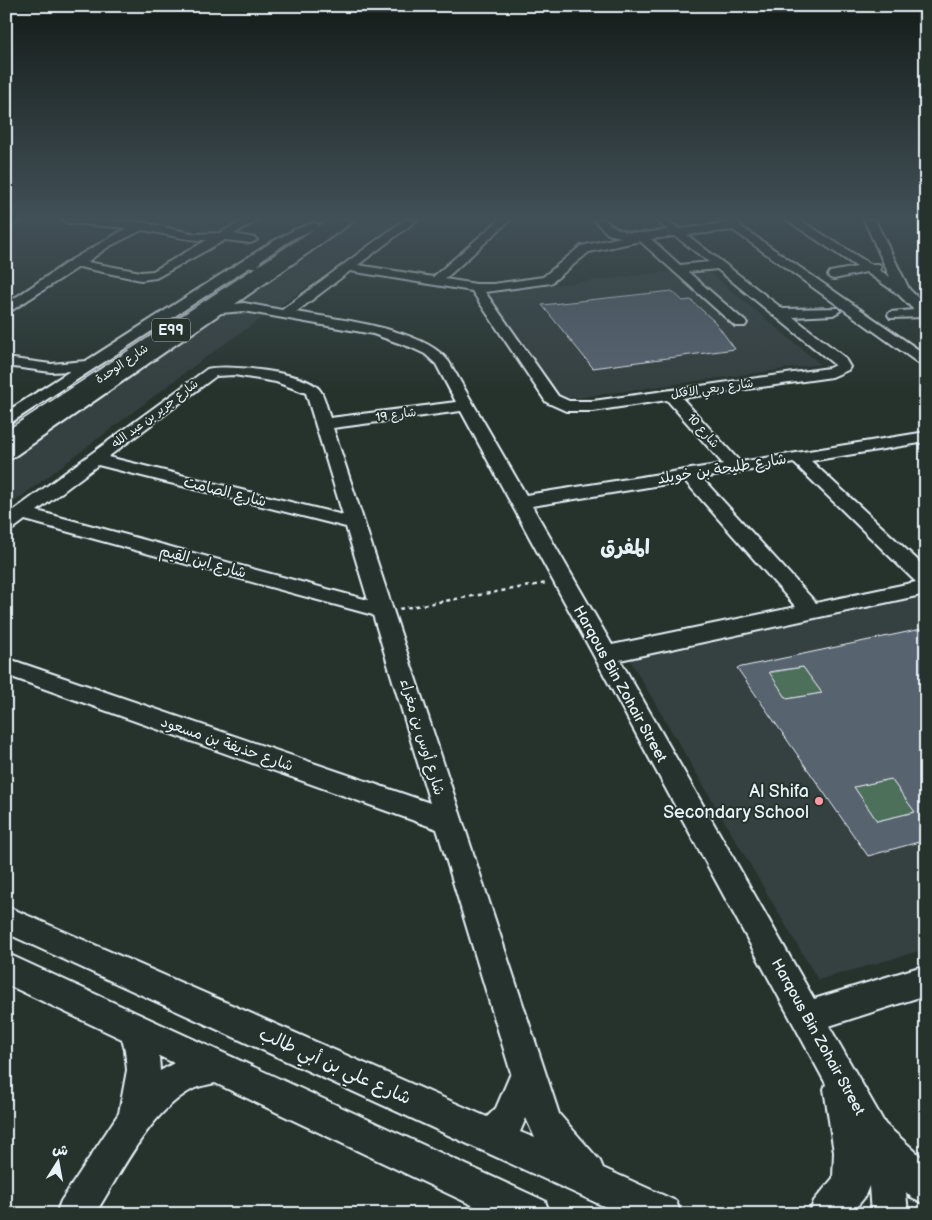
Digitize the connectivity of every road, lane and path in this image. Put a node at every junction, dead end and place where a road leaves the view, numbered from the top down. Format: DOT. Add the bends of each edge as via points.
graph roads {
  1 [pos="53,277"];
  2 [pos="230,277"];
  3 [pos="255,277"];
  4 [pos="273,277"];
  5 [pos="335,277"];
  6 [pos="410,277"];
  7 [pos="441,277"];
  8 [pos="551,277"];
  9 [pos="686,277"];
  10 [pos="735,277"];
  11 [pos="808,277"];
  12 [pos="882,277"];
  13 [pos="897,277"];
  14 [pos="436,281"];
  15 [pos="476,288"];
  16 [pos="903,291"];
  17 [pos="239,302"];
  18 [pos="9,305"];
  19 [pos="834,312"];
  20 [pos="286,313"];
  21 [pos="780,313"];
  22 [pos="925,313"];
  23 [pos="894,315"];
  24 [pos="740,323"];
  25 [pos="188,324"];
  26 [pos="121,348"];
  27 [pos="6,362"];
  28 [pos="926,362"];
  29 [pos="92,364"];
  30 [pos="51,368"];
  31 [pos="67,380"];
  32 [pos="671,395"];
  33 [pos="317,401"];
  34 [pos="38,402"];
  35 [pos="466,405"];
  36 [pos="6,419"];
  37 [pos="324,424"];
  38 [pos="6,427"];
  39 [pos="926,437"];
  40 [pos="13,442"];
  41 [pos="6,454"];
  42 [pos="797,457"];
  43 [pos="94,459"];
  44 [pos="735,467"];
  45 [pos="690,474"];
  46 [pos="519,502"];
  47 [pos="22,513"];
  48 [pos="356,524"];
  49 [pos="6,525"];
  50 [pos="926,580"];
  51 [pos="562,581"];
  52 [pos="926,587"];
  53 [pos="811,611"];
  54 [pos="383,612"];
  55 [pos="604,655"];
  56 [pos="6,666"];
  57 [pos="448,821"];
  58 [pos="6,919"];
  59 [pos="6,968"];
  60 [pos="926,980"];
  61 [pos="807,1017"];
  62 [pos="134,1028"];
  63 [pos="216,1066"];
  64 [pos="837,1072"];
  65 [pos="528,1074"];
  66 [pos="135,1118"];
  67 [pos="489,1134"];
  68 [pos="873,1136"];
  69 [pos="594,1182"];
  70 [pos="926,1186"];
  71 [pos="74,1214"];
  72 [pos="532,1214"];
  73 [pos="663,1214"];
  74 [pos="827,1214"];
  75 [pos="890,1214"];
  1 -- 18 [label="street"];
  2 -- 26 [label="main road, شارع الوحدة / E99"];
  3 -- 25 [label="main road, شارع الوحدة / E99"];
  4 -- 17 [label="street"];
  5 -- 20 [label="street"];
  6 -- 14 [label="street"];
  7 -- 14 [label="street"];
  8 -- 15 [label="street"];
  9 -- 24 [label="street"];
  10 -- 21 [label="street"];
  11 -- 28 [label="street"];
  12 -- 16 [label="street"];
  13 -- 16 [label="street"];
  14 -- 15 [label="street"];
  15 -- 32 [label="street, شارع ربعي الافكل" via="552,399 566,406 593,406"];
  16 -- 22 [label="street"];
  17 -- 20 [label="street"];
  17 -- 25 [label="street"];
  19 -- 21 [label="street"];
  20 -- 35 [label="street, Harqous Bin Zohair Street" via="376,330 430,351 442,362"];
  21 -- 32 [label="street, شارع ربعي الافكل" via="842,364 842,369"];
  22 -- 23 [label="street"];
  25 -- 40 [label="main road, شارع الوحدة / E99"];
  26 -- 29 [label="street"];
  26 -- 34 [label="main road, شارع الوحدة / E99"];
  27 -- 30 [label="street"];
  29 -- 30 [label="street"];
  29 -- 31 [label="street"];
  30 -- 31 [label="street"];
  31 -- 34 [label="street"];
  32 -- 44 [label="street, شارع 10"];
  33 -- 37 [label="street, شارع أوس بن مغراء"];
  33 -- 43 [label="street, شارع جرير بن عبد الله" via="313,391 292,382 232,369 217,370"];
  34 -- 36 [label="street"];
  34 -- 38 [label="main road, شارع الوحدة / E99"];
  35 -- 37 [label="street, شارع 19"];
  35 -- 46 [label="street, Harqous Bin Zohair Street"];
  37 -- 48 [label="street, شارع أوس بن مغراء"];
  39 -- 42 [label="street, شارع طليحة بن خويلد"];
  40 -- 41 [label="street"];
  42 -- 44 [label="street, شارع طليحة بن خويلد"];
  42 -- 50 [label="street"];
  43 -- 47 [label="street, شارع جرير بن عبد الله"];
  43 -- 48 [label="street, شارع الصامت"];
  44 -- 45 [label="street, شارع طليحة بن خويلد"];
  45 -- 46 [label="street, شارع طليحة بن خويلد"];
  45 -- 53 [label="street"];
  46 -- 51 [label="street, Harqous Bin Zohair Street"];
  47 -- 49 [label="street, شارع جرير بن عبد الله"];
  47 -- 54 [label="street, شارع ابن القيم"];
  48 -- 54 [label="street, شارع أوس بن مغراء"];
  51 -- 54 [label="path"];
  51 -- 55 [label="street, Harqous Bin Zohair Street"];
  52 -- 53 [label="street"];
  53 -- 55 [label="street"];
  54 -- 57 [label="street, شارع أوس بن مغراء"];
  55 -- 61 [label="street, Harqous Bin Zohair Street"];
  56 -- 57 [label="street, شارع حذيفة بن مسعود"];
  57 -- 65 [label="street, شارع أوس بن مغراء"];
  58 -- 67 [label="street, شارع علي بن أبي طالب"];
  59 -- 62 [label="street"];
  60 -- 61 [label="street"];
  61 -- 64 [label="street, Harqous Bin Zohair Street"];
  62 -- 63 [label="street"];
  62 -- 66 [label="street" via="144,1059 144,1078"];
  63 -- 66 [label="street" via="198,1069 169,1083 148,1101"];
  63 -- 72 [label="street"];
  64 -- 68 [label="street, Harqous Bin Zohair Street"];
  64 -- 74 [label="street" via="852,1152 850,1185"];
  65 -- 67 [label="street" via="510,1121 499,1131"];
  65 -- 69 [label="street, شارع أوس بن مغراء" via="546,1125"];
  66 -- 71 [label="street"];
  67 -- 69 [label="street, شارع علي بن أبي طالب"];
  68 -- 70 [label="street"];
  68 -- 75 [label="street" via="888,1190"];
  69 -- 73 [label="street, شارع علي بن أبي طالب"];
}
